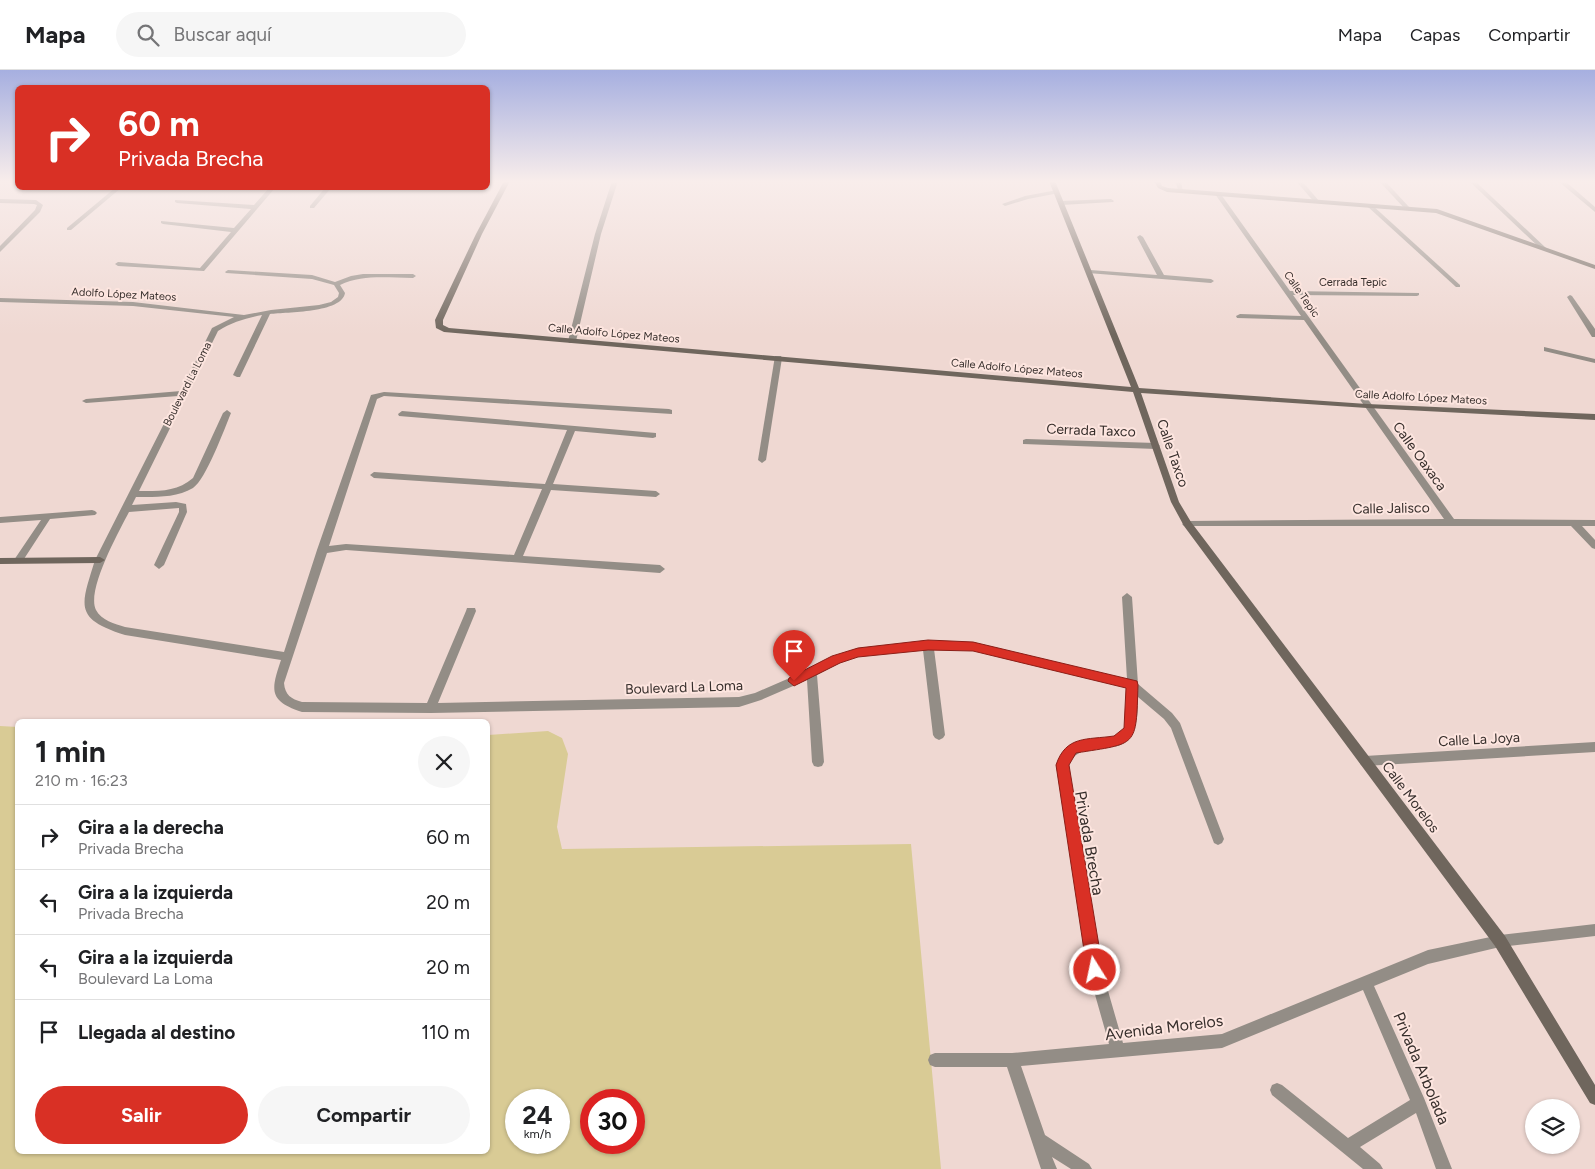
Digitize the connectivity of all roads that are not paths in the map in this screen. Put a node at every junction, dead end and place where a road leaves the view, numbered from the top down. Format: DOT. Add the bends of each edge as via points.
graph roads {
  1 [pos="17,232"];
  2 [pos="232,232"];
  3 [pos="480,232"];
  4 [pos="599,232"];
  5 [pos="1074,232"];
  6 [pos="1245,232"];
  7 [pos="1399,232"];
  8 [pos="1497,232"];
  9 [pos="1526,232"];
  10 [pos="1140,237"];
  11 [pos="1544,249"];
  12 [pos="0,250"];
  13 [pos="118,264"];
  14 [pos="1595,267"];
  15 [pos="228,272"];
  16 [pos="1090,272"];
  17 [pos="413,276"];
  18 [pos="1161,277"];
  19 [pos="1211,281"];
  20 [pos="336,284"];
  21 [pos="1458,286"];
  22 [pos="1288,293"];
  23 [pos="1417,294"];
  24 [pos="1570,297"];
  25 [pos="0,300"];
  26 [pos="266,314"];
  27 [pos="247,316"];
  28 [pos="1240,316"];
  29 [pos="1306,318"];
  30 [pos="1595,335"];
  31 [pos="572,342"];
  32 [pos="1547,349"];
  33 [pos="778,358"];
  34 [pos="1595,361"];
  35 [pos="237,374"];
  36 [pos="1136,390"];
  37 [pos="182,393"];
  38 [pos="86,401"];
  39 [pos="1367,406"];
  40 [pos="669,412"];
  41 [pos="227,413"];
  42 [pos="402,414"];
  43 [pos="1595,417"];
  44 [pos="572,429"];
  45 [pos="653,435"];
  46 [pos="1026,442"];
  47 [pos="1156,446"];
  48 [pos="762,460"];
  49 [pos="374,475"];
  50 [pos="547,487"];
  51 [pos="132,494"];
  52 [pos="656,494"];
  53 [pos="125,509"];
  54 [pos="92,512"];
  55 [pos="48,516"];
  56 [pos="0,520"];
  57 [pos="1451,522"];
  58 [pos="1574,523"];
  59 [pos="1595,523"];
  60 [pos="1187,524"];
  61 [pos="1595,546"];
  62 [pos="322,550"];
  63 [pos="517,559"];
  64 [pos="0,560"];
  65 [pos="19,560"];
  66 [pos="100,560"];
  67 [pos="159,565"];
  68 [pos="660,569"];
  69 [pos="1127,597"];
  70 [pos="472,611"];
  71 [pos="928,645"];
  72 [pos="287,657"];
  73 [pos="812,673"];
  74 [pos="1132,685"];
  75 [pos="431,708"];
  76 [pos="939,735"];
  77 [pos="1595,747"];
  78 [pos="1365,761"];
  79 [pos="818,762"];
  80 [pos="1218,839"];
  81 [pos="1595,930"];
  82 [pos="1500,941"];
  83 [pos="1366,982"];
  84 [pos="1118,1050"];
  85 [pos="935,1060"];
  86 [pos="1012,1060"];
  87 [pos="1277,1090"];
  88 [pos="1595,1098"];
  89 [pos="1419,1103"];
  90 [pos="1038,1139"];
  91 [pos="1347,1147"];
  92 [pos="1049,1169"];
  93 [pos="1084,1169"];
  94 [pos="1375,1169"];
  95 [pos="1444,1169"];
  1 -- 12 [label="street"];
  2 -- 13 [label="street" via="202,270"];
  3 -- 31 [label="street, Calle Adolfo López Mateos" via="439,320 440,326 447,330"];
  4 -- 31 [label="street"];
  5 -- 16 [label="street, Calle Taxco"];
  6 -- 22 [label="street, Calle Tepic"];
  7 -- 21 [label="street"];
  8 -- 11 [label="street"];
  9 -- 11 [label="street"];
  10 -- 18 [label="street"];
  11 -- 14 [label="street"];
  15 -- 20 [label="street" via="306,277"];
  16 -- 18 [label="street"];
  16 -- 36 [label="street, Calle Taxco"];
  17 -- 20 [label="street" via="360,276 346,278"];
  18 -- 19 [label="street"];
  20 -- 26 [label="street, Boulevard La Loma" via="342,293 333,304"];
  22 -- 23 [label="street, Cerrada Tepic"];
  22 -- 29 [label="street, Calle Tepic"];
  24 -- 30 [label="street"];
  25 -- 27 [label="street, Adolfo López Mateos" via="133,304"];
  26 -- 27 [label="street, Boulevard La Loma"];
  26 -- 35 [label="street"];
  27 -- 37 [label="street, Boulevard La Loma" via="215,330"];
  28 -- 29 [label="street"];
  29 -- 39 [label="street, Calle Tepic"];
  31 -- 33 [label="street, Calle Adolfo López Mateos"];
  32 -- 34 [label="street"];
  33 -- 36 [label="street, Calle Adolfo López Mateos"];
  33 -- 48 [label="street"];
  36 -- 39 [label="street, Calle Adolfo López Mateos"];
  36 -- 47 [label="street, Calle Taxco"];
  37 -- 38 [label="street"];
  37 -- 51 [label="street, Boulevard La Loma"];
  39 -- 43 [label="street, Calle Adolfo López Mateos"];
  39 -- 57 [label="street, Calle Oaxaca"];
  40 -- 62 [label="street" via="379,395 370,401"];
  41 -- 51 [label="street" via="197,480 189,488"];
  42 -- 44 [label="street"];
  44 -- 45 [label="street"];
  44 -- 50 [label="street"];
  46 -- 47 [label="street, Cerrada Taxco"];
  47 -- 60 [label="street, Calle Taxco" via="1175,502"];
  49 -- 50 [label="street"];
  50 -- 52 [label="street"];
  50 -- 63 [label="street"];
  51 -- 53 [label="street, Boulevard La Loma"];
  53 -- 66 [label="street, Boulevard La Loma"];
  53 -- 67 [label="street" via="183,506"];
  54 -- 55 [label="street"];
  55 -- 56 [label="street"];
  55 -- 65 [label="street"];
  57 -- 58 [label="street, Calle Jalisco"];
  57 -- 60 [label="street, Calle Jalisco"];
  58 -- 59 [label="street, Calle Jalisco"];
  58 -- 61 [label="street"];
  60 -- 78 [label="street, Calle Morelos"];
  62 -- 63 [label="street" via="346,547"];
  62 -- 72 [label="street"];
  63 -- 68 [label="street"];
  64 -- 65 [label="street"];
  65 -- 66 [label="street"];
  66 -- 72 [label="street, Boulevard La Loma" via="88,601 96,620 108,627"];
  69 -- 74 [label="street, Privada Brecha"];
  70 -- 75 [label="street"];
  71 -- 73 [label="street, Boulevard La Loma" via="858,652"];
  71 -- 74 [label="street, Boulevard La Loma" via="973,646"];
  71 -- 76 [label="street"];
  72 -- 75 [label="street, Boulevard La Loma" via="279,692 283,699 302,707"];
  73 -- 75 [label="street, Boulevard La Loma" via="739,702"];
  73 -- 79 [label="street"];
  74 -- 80 [label="street, Boulevard La Loma" via="1176,726"];
  74 -- 84 [label="street, Privada Brecha" via="1130,729 1125,736 1117,741 1073,748 1066,754 1062,765 1095,970"];
  77 -- 78 [label="street, Calle La Joya"];
  78 -- 82 [label="street, Calle Morelos"];
  81 -- 82 [label="street, Avenida Morelos"];
  82 -- 83 [label="street, Avenida Morelos" via="1428,957"];
  82 -- 88 [label="street, Calle Morelos"];
  83 -- 84 [label="street, Avenida Morelos" via="1222,1041"];
  83 -- 89 [label="street, Privada Arbolada"];
  84 -- 86 [label="street, Avenida Morelos"];
  85 -- 86 [label="street, Avenida Morelos"];
  86 -- 90 [label="street"];
  87 -- 91 [label="street"];
  89 -- 91 [label="street"];
  89 -- 95 [label="street, Privada Arbolada"];
  90 -- 92 [label="street"];
  90 -- 93 [label="street"];
  91 -- 94 [label="street"];
}
